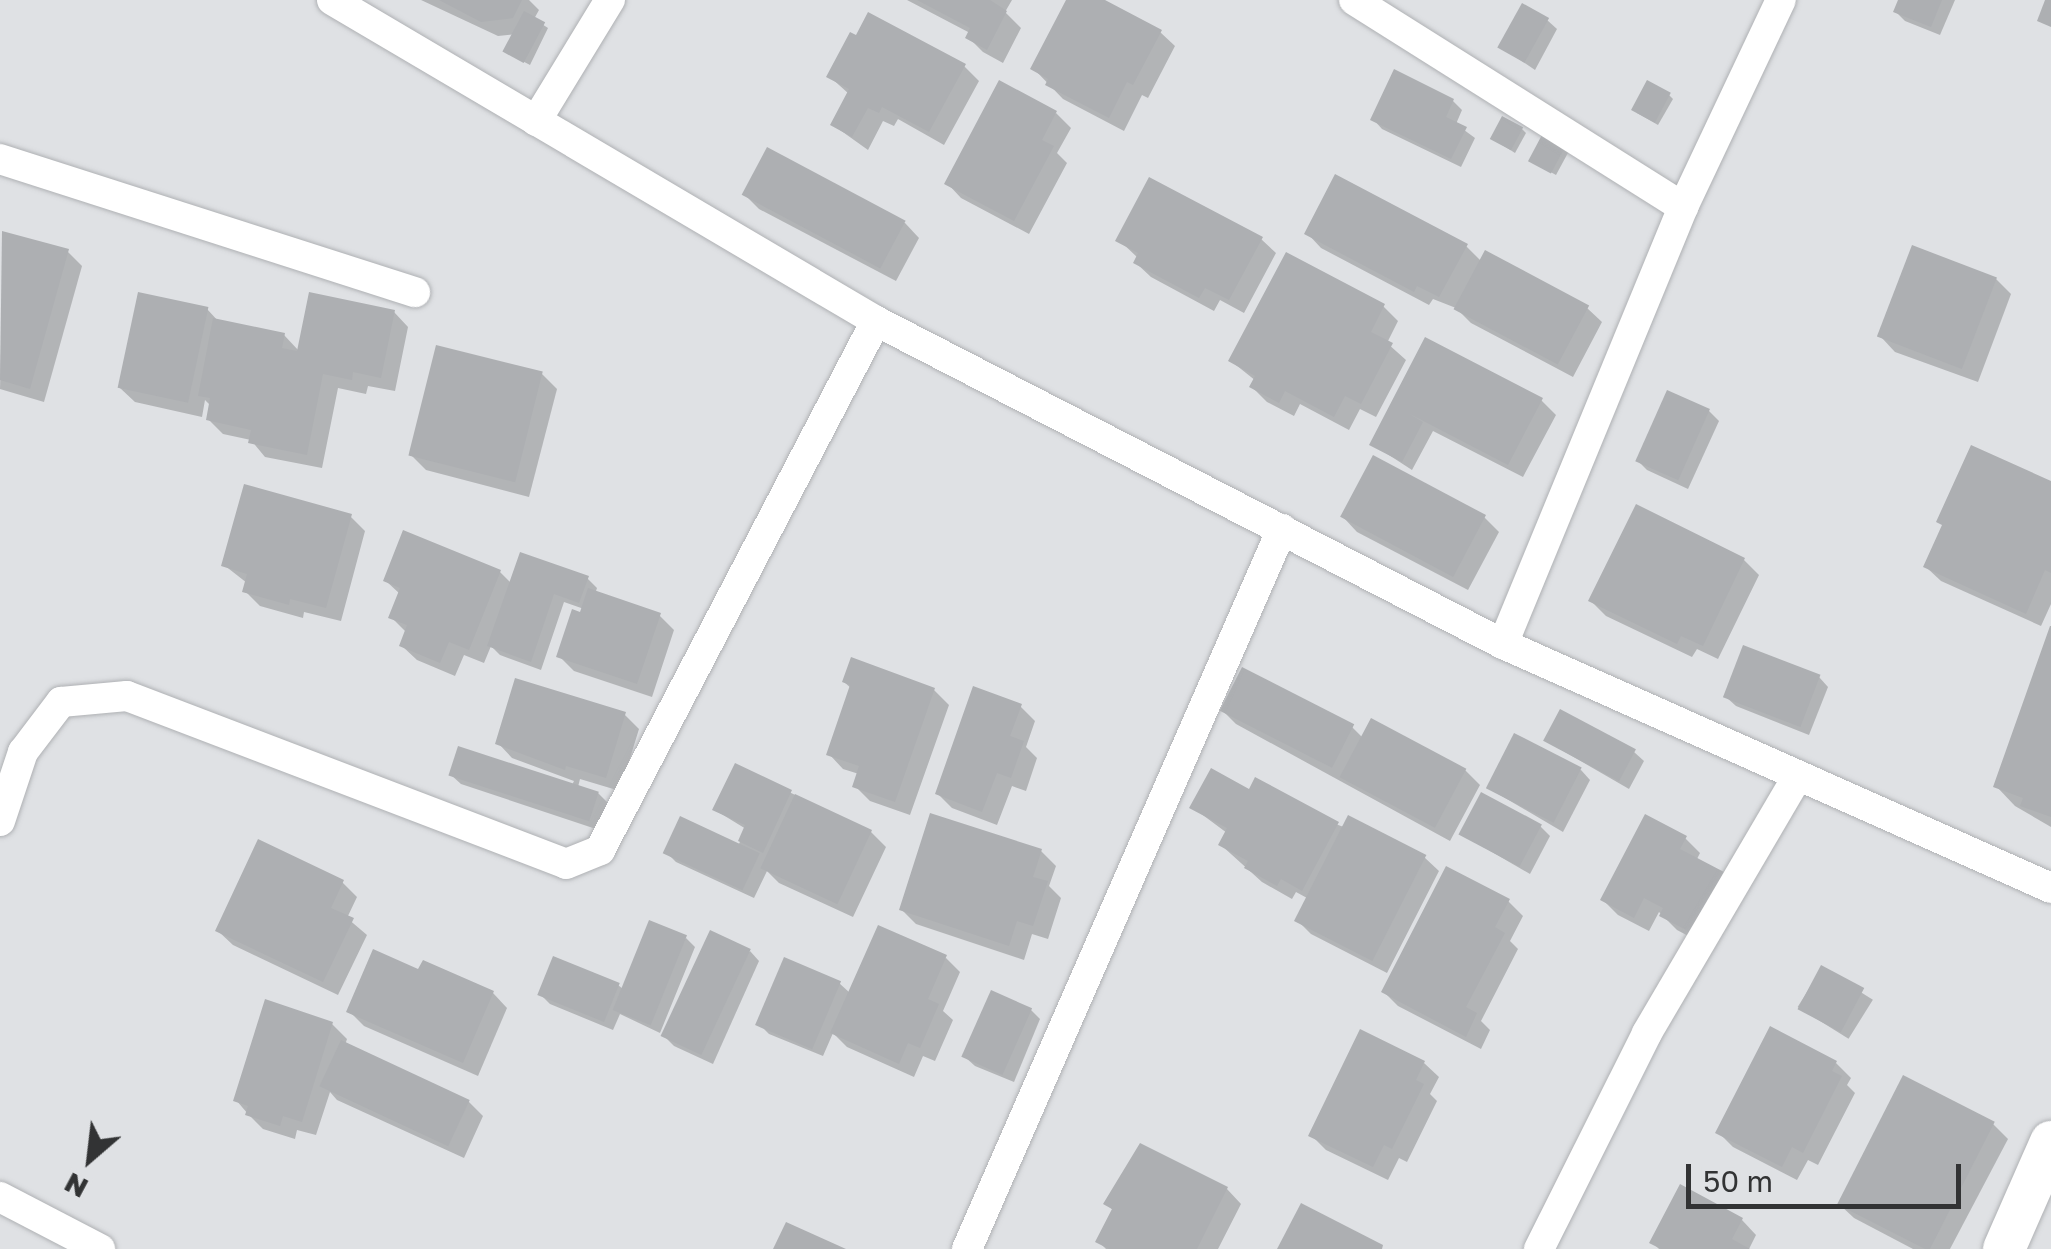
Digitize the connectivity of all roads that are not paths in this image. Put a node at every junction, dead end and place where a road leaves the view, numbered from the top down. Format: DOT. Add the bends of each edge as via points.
graph roads {
  1 [pos="332,0"];
  2 [pos="610,0"];
  3 [pos="1354,0"];
  4 [pos="1781,0"];
  5 [pos="536,121"];
  6 [pos="0,158"];
  7 [pos="1684,207"];
  8 [pos="415,292"];
  9 [pos="876,320"];
  10 [pos="1282,529"];
  11 [pos="1503,644"];
  12 [pos="1797,777"];
  13 [pos="0,821"];
  14 [pos="2051,888"];
  15 [pos="2051,1142"];
  16 [pos="0,1197"];
  17 [pos="100,1249"];
  18 [pos="967,1249"];
  19 [pos="1540,1249"];
  20 [pos="2004,1249"];
  1 -- 5 [label="street"];
  2 -- 5 [label="street"];
  3 -- 7 [label="street"];
  4 -- 7 [label="street"];
  5 -- 9 [label="street"];
  6 -- 8 [label="street"];
  7 -- 11 [label="street"];
  9 -- 10 [label="street"];
  9 -- 13 [label="street" via="600,850 566,864 127,696 60,702 23,752"];
  10 -- 11 [label="street"];
  10 -- 18 [label="street"];
  11 -- 12 [label="street"];
  12 -- 14 [label="street"];
  12 -- 19 [label="street" via="1647,1033"];
  15 -- 20 [label="main road"];
  16 -- 17 [label="street"];
}
